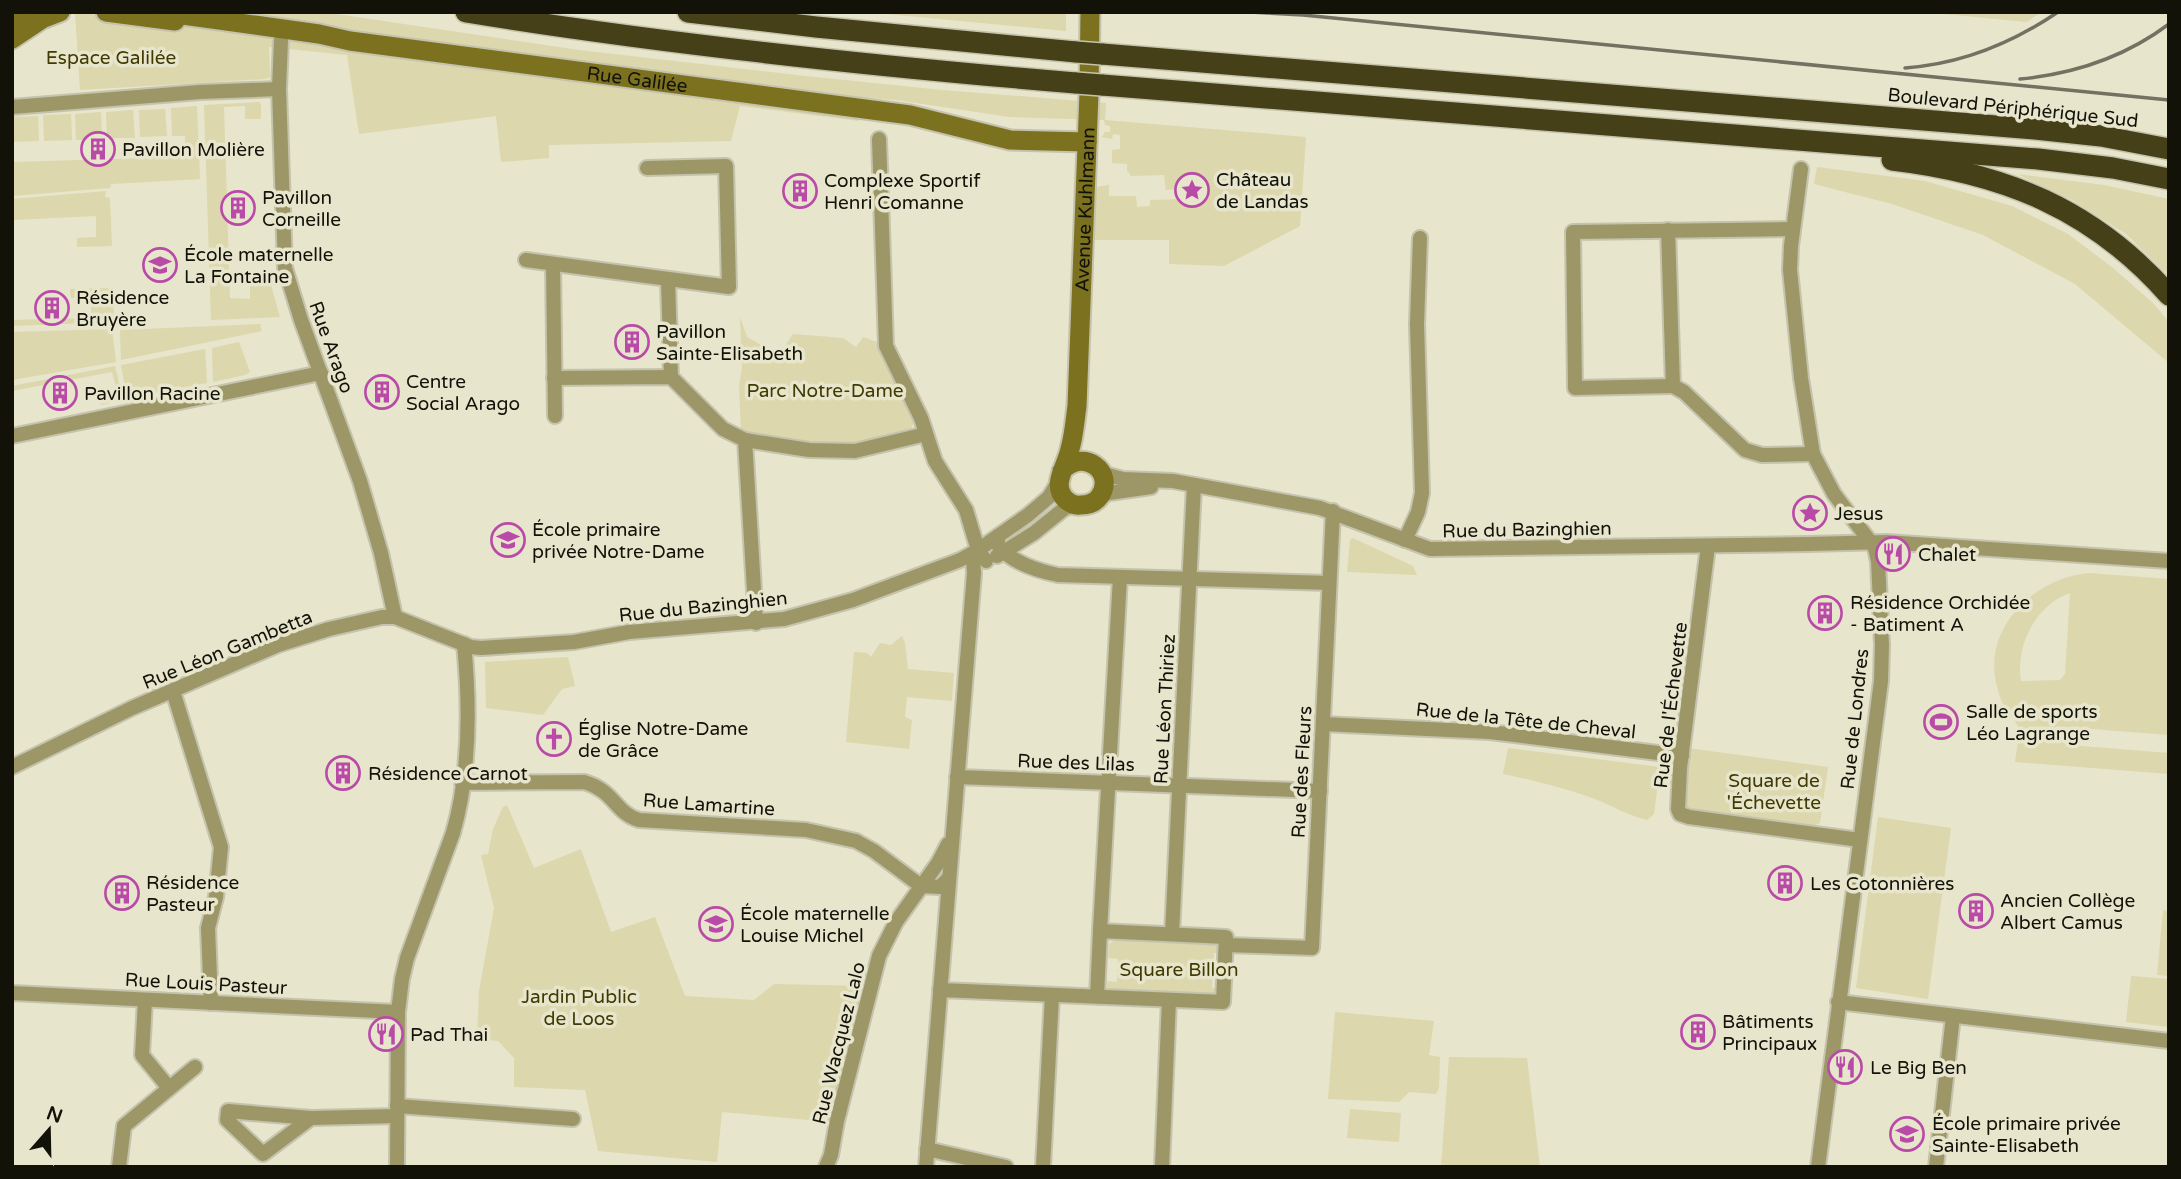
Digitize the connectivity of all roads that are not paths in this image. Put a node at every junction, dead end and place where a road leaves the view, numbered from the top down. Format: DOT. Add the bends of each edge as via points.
graph roads {
  1 [pos="24,12"];
  2 [pos="60,12"];
  3 [pos="106,12"];
  4 [pos="161,12"];
  5 [pos="466,12"];
  6 [pos="688,12"];
  7 [pos="1090,12"];
  8 [pos="14,28"];
  9 [pos="281,40"];
  10 [pos="350,41"];
  11 [pos="279,89"];
  12 [pos="1096,93"];
  13 [pos="12,107"];
  14 [pos="1087,136"];
  15 [pos="879,139"];
  16 [pos="1846,149"];
  17 [pos="2169,149"];
  18 [pos="647,168"];
  19 [pos="1801,169"];
  20 [pos="2169,179"];
  21 [pos="1793,229"];
  22 [pos="1668,230"];
  23 [pos="1420,238"];
  24 [pos="526,260"];
  25 [pos="553,264"];
  26 [pos="668,279"];
  27 [pos="2169,295"];
  28 [pos="321,373"];
  29 [pos="671,377"];
  30 [pos="554,378"];
  31 [pos="1673,386"];
  32 [pos="1077,406"];
  33 [pos="555,416"];
  34 [pos="926,434"];
  35 [pos="12,436"];
  36 [pos="745,440"];
  37 [pos="1814,454"];
  38 [pos="1096,467"];
  39 [pos="1061,476"];
  40 [pos="1194,485"];
  41 [pos="1098,498"];
  42 [pos="1078,505"];
  43 [pos="1333,511"];
  44 [pos="998,536"];
  45 [pos="1405,540"];
  46 [pos="1870,541"];
  47 [pos="1708,546"];
  48 [pos="1004,553"];
  49 [pos="982,556"];
  50 [pos="2169,561"];
  51 [pos="1120,577"];
  52 [pos="1189,579"];
  53 [pos="1329,583"];
  54 [pos="395,617"];
  55 [pos="756,623"];
  56 [pos="464,644"];
  57 [pos="173,691"];
  58 [pos="1323,724"];
  59 [pos="1682,756"];
  60 [pos="12,766"];
  61 [pos="957,777"];
  62 [pos="462,783"];
  63 [pos="1109,783"];
  64 [pos="1179,786"];
  65 [pos="1320,790"];
  66 [pos="953,822"];
  67 [pos="1860,840"];
  68 [pos="949,878"];
  69 [pos="917,892"];
  70 [pos="946,921"];
  71 [pos="1100,931"];
  72 [pos="1172,934"];
  73 [pos="1226,945"];
  74 [pos="940,990"];
  75 [pos="12,993"];
  76 [pos="1052,995"];
  77 [pos="1097,996"];
  78 [pos="145,1000"];
  79 [pos="1169,1000"];
  80 [pos="1838,1002"];
  81 [pos="211,1003"];
  82 [pos="398,1012"];
  83 [pos="1953,1016"];
  84 [pos="2169,1041"];
  85 [pos="195,1067"];
  86 [pos="169,1088"];
  87 [pos="397,1111"];
  88 [pos="311,1118"];
  89 [pos="573,1119"];
  90 [pos="927,1149"];
  91 [pos="119,1167"];
  92 [pos="397,1167"];
  93 [pos="826,1167"];
  94 [pos="926,1167"];
  95 [pos="1006,1167"];
  96 [pos="1042,1167"];
  97 [pos="1163,1167"];
  98 [pos="1818,1167"];
  99 [pos="1936,1167"];
  1 -- 8 [label="street"];
  2 -- 8 [label="street"];
  3 -- 9 [label="street, Rue Galilée"];
  4 -- 10 [label="street, Rue Galilée"];
  5 -- 12 [label="highway, bridge" via="713,48 1076,83"];
  6 -- 17 [label="highway, Boulevard Périphérique Sud, bridge" via="1076,52 2068,132"];
  7 -- 12 [label="street, Avenue Kuhlmann"];
  9 -- 10 [label="street, Rue Galilée"];
  9 -- 11 [label="street, Rue Arago"];
  10 -- 14 [label="street, Rue Galilée"];
  11 -- 13 [label="street"];
  11 -- 28 [label="street, Rue Arago" via="285,268"];
  12 -- 14 [label="street, Avenue Kuhlmann"];
  12 -- 16 [label="highway" via="1598,124"];
  14 -- 32 [label="street, Avenue Kuhlmann"];
  15 -- 34 [label="street" via="885,340"];
  16 -- 20 [label="highway" via="2081,164"];
  16 -- 27 [label="highway" via="1977,175 2039,196 2098,231"];
  18 -- 26 [label="street" via="726,166 729,287"];
  19 -- 21 [label="street, Rue de Londres"];
  21 -- 22 [label="street"];
  21 -- 37 [label="street, Rue de Londres" via="1790,270"];
  22 -- 31 [label="street"];
  22 -- 31 [label="street" via="1573,232 1575,388"];
  23 -- 45 [label="street" via="1421,500"];
  24 -- 25 [label="street"];
  25 -- 26 [label="street"];
  25 -- 30 [label="street"];
  26 -- 29 [label="street"];
  28 -- 35 [label="street"];
  28 -- 54 [label="street, Rue Arago" via="360,481"];
  29 -- 30 [label="street"];
  29 -- 36 [label="street" via="723,429"];
  30 -- 33 [label="street"];
  31 -- 37 [label="street" via="1745,450 1762,456"];
  32 -- 38 [label="street, Avenue Kuhlmann" via="1082,450"];
  32 -- 39 [label="street, Avenue Kuhlmann" via="1071,448"];
  34 -- 36 [label="street" via="855,452"];
  34 -- 49 [label="street" via="935,461 966,510"];
  36 -- 55 [label="street"];
  37 -- 46 [label="street, Rue de Londres" via="1834,494"];
  38 -- 39 [label="street" via="1074,462"];
  38 -- 40 [label="street, Rue du Bazinghien" via="1123,479"];
  38 -- 41 [label="street" via="1104,485"];
  39 -- 42 [label="street" via="1063,496"];
  39 -- 44 [label="street, Rue du Bazinghien" via="1049,497"];
  40 -- 41 [label="street, Rue du Bazinghien" via="1151,487"];
  40 -- 43 [label="street, Rue du Bazinghien"];
  40 -- 52 [label="street, Rue Léon Thiriez"];
  41 -- 42 [label="street"];
  42 -- 48 [label="street, Rue du Bazinghien" via="1065,508"];
  43 -- 45 [label="street, Rue du Bazinghien"];
  43 -- 53 [label="street, Rue des Fleurs"];
  44 -- 48 [label="street"];
  44 -- 49 [label="street, Rue du Bazinghien"];
  45 -- 47 [label="street, Rue du Bazinghien" via="1448,550"];
  46 -- 47 [label="street, Rue du Bazinghien"];
  46 -- 50 [label="street, Rue du Bazinghien"];
  46 -- 67 [label="street, Rue de Londres" via="1878,561 1882,660"];
  47 -- 59 [label="street, Rue de l'Échevette"];
  48 -- 49 [label="street, Rue du Bazinghien"];
  48 -- 51 [label="street" via="1051,573"];
  49 -- 55 [label="street, Rue du Bazinghien" via="808,614"];
  49 -- 61 [label="street" via="973,559"];
  51 -- 52 [label="street"];
  51 -- 63 [label="street"];
  52 -- 53 [label="street"];
  52 -- 64 [label="street, Rue Léon Thiriez"];
  53 -- 58 [label="street, Rue des Fleurs"];
  54 -- 56 [label="street, Rue Léon Gambetta"];
  54 -- 57 [label="street, Rue Léon Gambetta" via="304,636"];
  55 -- 56 [label="street, Rue du Bazinghien" via="629,632 574,642 481,648"];
  56 -- 62 [label="street" via="467,729"];
  57 -- 60 [label="street, Rue Léon Gambetta"];
  57 -- 81 [label="street" via="221,847 208,934"];
  58 -- 59 [label="street, Rue de la Tête de Cheval" via="1490,732"];
  58 -- 65 [label="street, Rue des Fleurs"];
  59 -- 67 [label="street, Rue de l'Échevette" via="1677,805 1684,816"];
  61 -- 63 [label="street, Rue des Lilas"];
  61 -- 66 [label="street"];
  62 -- 69 [label="street, Rue Lamartine" via="584,782 603,789 629,817 639,820 839,835 868,847"];
  62 -- 82 [label="street" via="453,833 407,958"];
  63 -- 64 [label="street, Rue des Lilas"];
  63 -- 71 [label="street"];
  64 -- 65 [label="street, Rue des Lilas"];
  64 -- 72 [label="street, Rue Léon Thiriez"];
  65 -- 73 [label="street, Rue des Fleurs" via="1312,948"];
  66 -- 68 [label="street"];
  66 -- 69 [label="street, Rue Wacquez Lalo" via="947,848"];
  67 -- 80 [label="street, Rue de Londres"];
  68 -- 69 [label="street" via="940,887"];
  68 -- 70 [label="street"];
  69 -- 70 [label="street, Rue Lamartine" via="937,901"];
  69 -- 93 [label="street, Rue Wacquez Lalo" via="879,956"];
  70 -- 74 [label="street"];
  71 -- 72 [label="street"];
  71 -- 77 [label="street"];
  72 -- 73 [label="street" via="1226,937"];
  73 -- 79 [label="street" via="1223,1002"];
  74 -- 76 [label="street"];
  74 -- 90 [label="street"];
  75 -- 78 [label="street, Rue Louis Pasteur"];
  76 -- 77 [label="street"];
  76 -- 96 [label="street"];
  77 -- 79 [label="street"];
  78 -- 81 [label="street, Rue Louis Pasteur"];
  78 -- 86 [label="street" via="142,1055"];
  79 -- 97 [label="street"];
  80 -- 83 [label="street"];
  80 -- 98 [label="street, Rue de Londres"];
  81 -- 82 [label="street, Rue Louis Pasteur"];
  82 -- 87 [label="street"];
  83 -- 84 [label="street"];
  83 -- 99 [label="street"];
  85 -- 86 [label="street"];
  86 -- 91 [label="street" via="124,1126"];
  87 -- 88 [label="street"];
  87 -- 89 [label="street"];
  87 -- 92 [label="street"];
  88 -- 88 [label="street" via="263,1154 228,1119 228,1111"];
  90 -- 94 [label="street"];
  90 -- 95 [label="street"];
}
